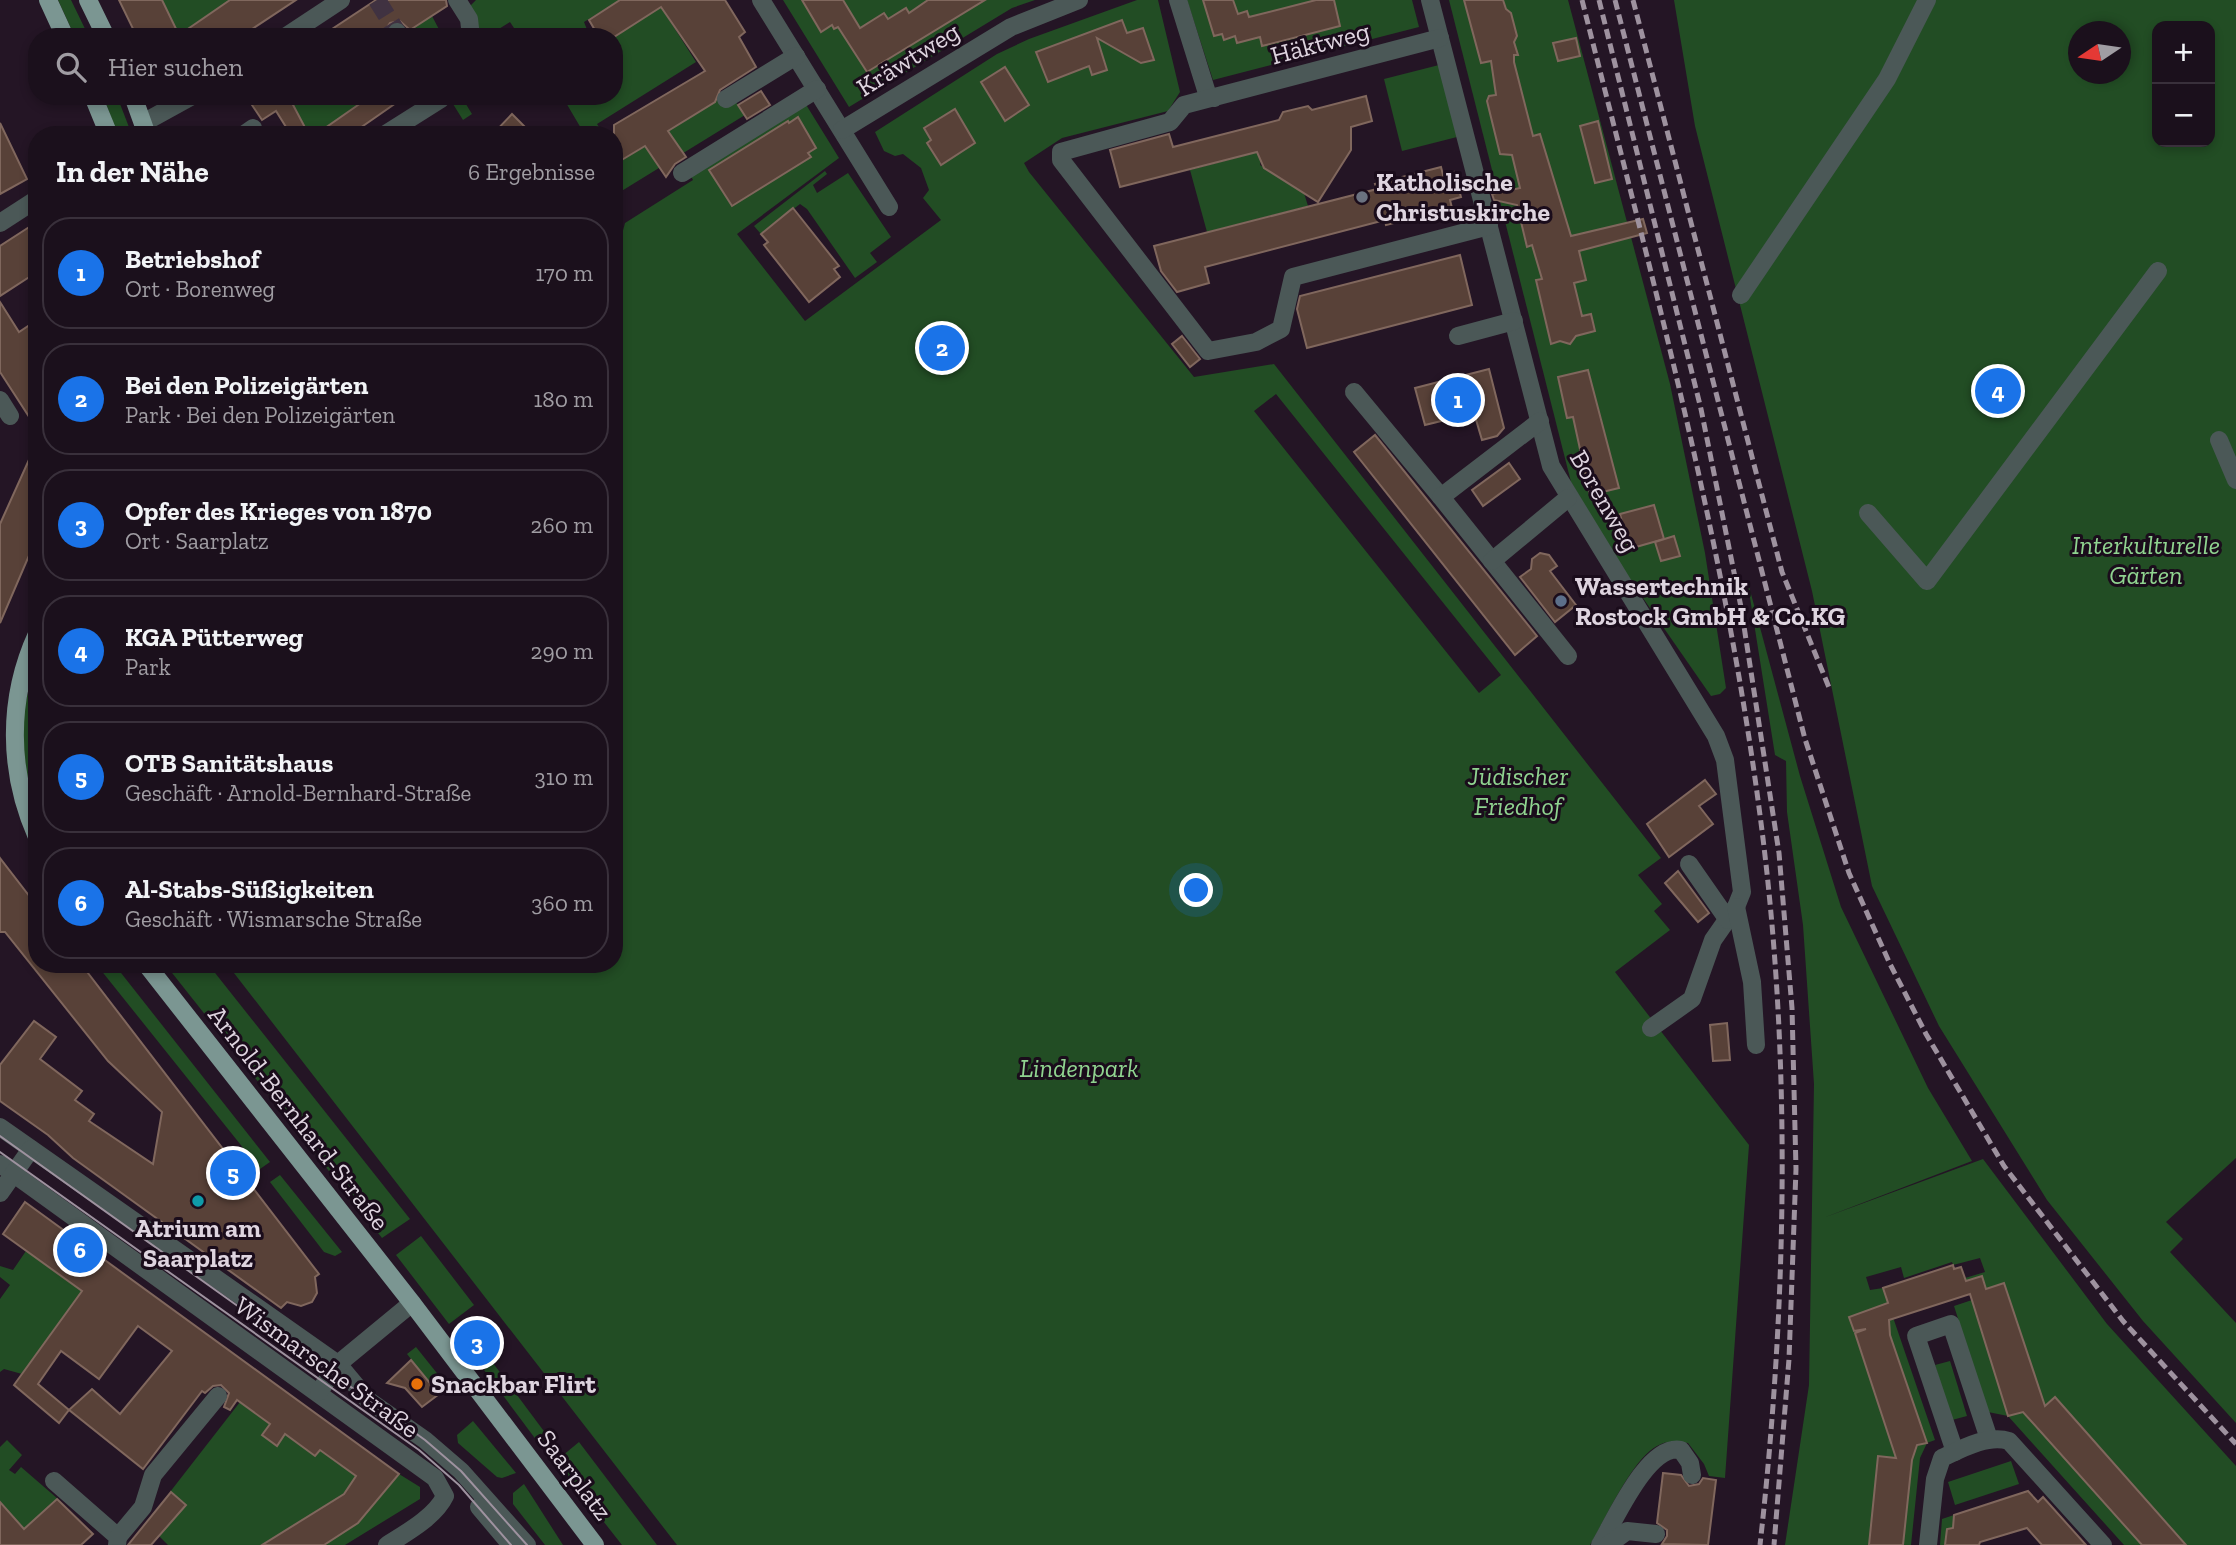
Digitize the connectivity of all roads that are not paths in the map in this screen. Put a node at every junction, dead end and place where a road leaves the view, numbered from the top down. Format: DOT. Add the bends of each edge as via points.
graph roads {
  1 [pos="47,0"];
  2 [pos="88,0"];
  3 [pos="341,0"];
  4 [pos="457,0"];
  5 [pos="761,0"];
  6 [pos="1079,0"];
  7 [pos="1178,0"];
  8 [pos="1430,0"];
  9 [pos="1927,0"];
  10 [pos="61,28"];
  11 [pos="102,28"];
  12 [pos="299,28"];
  13 [pos="470,28"];
  14 [pos="1440,38"];
  15 [pos="796,56"];
  16 [pos="817,89"];
  17 [pos="726,99"];
  18 [pos="1214,99"];
  19 [pos="97,105"];
  20 [pos="136,105"];
  21 [pos="179,105"];
  22 [pos="432,105"];
  23 [pos="105,126"];
  24 [pos="144,126"];
  25 [pos="149,126"];
  26 [pos="398,126"];
  27 [pos="842,130"];
  28 [pos="682,173"];
  29 [pos="28,205"];
  30 [pos="889,208"];
  31 [pos="0,223"];
  32 [pos="1489,226"];
  33 [pos="2158,271"];
  34 [pos="1741,295"];
  35 [pos="1514,321"];
  36 [pos="1458,336"];
  37 [pos="1354,393"];
  38 [pos="0,400"];
  39 [pos="10,416"];
  40 [pos="1540,421"];
  41 [pos="2219,440"];
  42 [pos="2236,480"];
  43 [pos="1441,497"];
  44 [pos="1568,498"];
  45 [pos="1868,513"];
  46 [pos="1492,561"];
  47 [pos="1568,656"];
  48 [pos="28,659"];
  49 [pos="28,812"];
  50 [pos="1689,864"];
  51 [pos="1732,914"];
  52 [pos="153,973"];
  53 [pos="1651,1028"];
  54 [pos="1756,1045"];
  55 [pos="0,1127"];
  56 [pos="31,1149"];
  57 [pos="7,1169"];
  58 [pos="0,1193"];
  59 [pos="412,1303"];
  60 [pos="338,1364"];
  61 [pos="319,1392"];
  62 [pos="218,1396"];
  63 [pos="1989,1439"];
  64 [pos="1955,1451"];
  65 [pos="1692,1475"];
  66 [pos="54,1481"];
  67 [pos="1656,1534"];
  68 [pos="118,1541"];
  69 [pos="387,1545"];
  70 [pos="510,1545"];
  71 [pos="527,1545"];
  72 [pos="594,1545"];
  73 [pos="1600,1545"];
  74 [pos="1608,1545"];
  75 [pos="1928,1545"];
  76 [pos="2103,1545"];
  1 -- 10 [label="main road"];
  2 -- 11 [label="main road"];
  3 -- 12 [label="street"];
  4 -- 13 [label="street"];
  5 -- 15 [label="street"];
  6 -- 27 [label="street, Kräwtweg" via="1011,27"];
  7 -- 18 [label="street" via="1207,93"];
  8 -- 14 [label="street, Borenweg"];
  9 -- 34 [label="street" via="1887,79"];
  14 -- 18 [label="street, Häktweg"];
  14 -- 32 [label="street, Borenweg"];
  15 -- 16 [label="street"];
  15 -- 17 [label="street"];
  16 -- 27 [label="street"];
  16 -- 28 [label="street"];
  18 -- 32 [label="street, Häktweg" via="1184,105 1170,122 1061,152 1061,160 1208,351 1256,342 1281,330 1293,277"];
  19 -- 23 [label="main road"];
  20 -- 24 [label="main road"];
  21 -- 25 [label="street"];
  22 -- 26 [label="street"];
  27 -- 30 [label="street"];
  29 -- 31 [label="street"];
  32 -- 35 [label="street, Borenweg"];
  33 -- 45 [label="street" via="1927,581"];
  35 -- 36 [label="street"];
  35 -- 40 [label="street, Borenweg"];
  37 -- 43 [label="street"];
  38 -- 39 [label="street"];
  40 -- 43 [label="street"];
  40 -- 44 [label="street, Borenweg" via="1551,466"];
  41 -- 42 [label="street"];
  43 -- 46 [label="street"];
  44 -- 46 [label="street"];
  44 -- 51 [label="street, Borenweg" via="1716,736 1725,760 1742,892"];
  46 -- 47 [label="street"];
  48 -- 49 [label="main road" via="14,740"];
  50 -- 51 [label="street"];
  51 -- 53 [label="street, Borenweg" via="1713,940 1692,999"];
  51 -- 54 [label="street" via="1752,982"];
  52 -- 59 [label="main road, Arnold-Bernhard-Straße"];
  55 -- 56 [label="street, Wismarsche Straße"];
  56 -- 57 [label="street"];
  56 -- 60 [label="street, Wismarsche Straße"];
  57 -- 58 [label="street"];
  57 -- 61 [label="street, Wismarsche Straße"];
  59 -- 60 [label="street, Wismarsche Straße"];
  59 -- 72 [label="main road, Saarplatz"];
  60 -- 61 [label="street"];
  60 -- 71 [label="street" via="368,1400 461,1471"];
  61 -- 69 [label="street, Wismarsche Straße" via="435,1478 445,1496 421,1522"];
  61 -- 70 [label="street" via="362,1409 419,1450 458,1485"];
  62 -- 68 [label="street" via="153,1475 143,1507"];
  63 -- 64 [label="street"];
  63 -- 64 [label="street" via="1951,1324 1924,1333 1916,1336"];
  63 -- 76 [label="street" via="2010,1441"];
  64 -- 75 [label="street" via="1942,1458 1937,1468"];
  65 -- 73 [label="street" via="1681,1450 1671,1448 1658,1455"];
  66 -- 68 [label="street"];
  67 -- 74 [label="street" via="1627,1531"];
}
